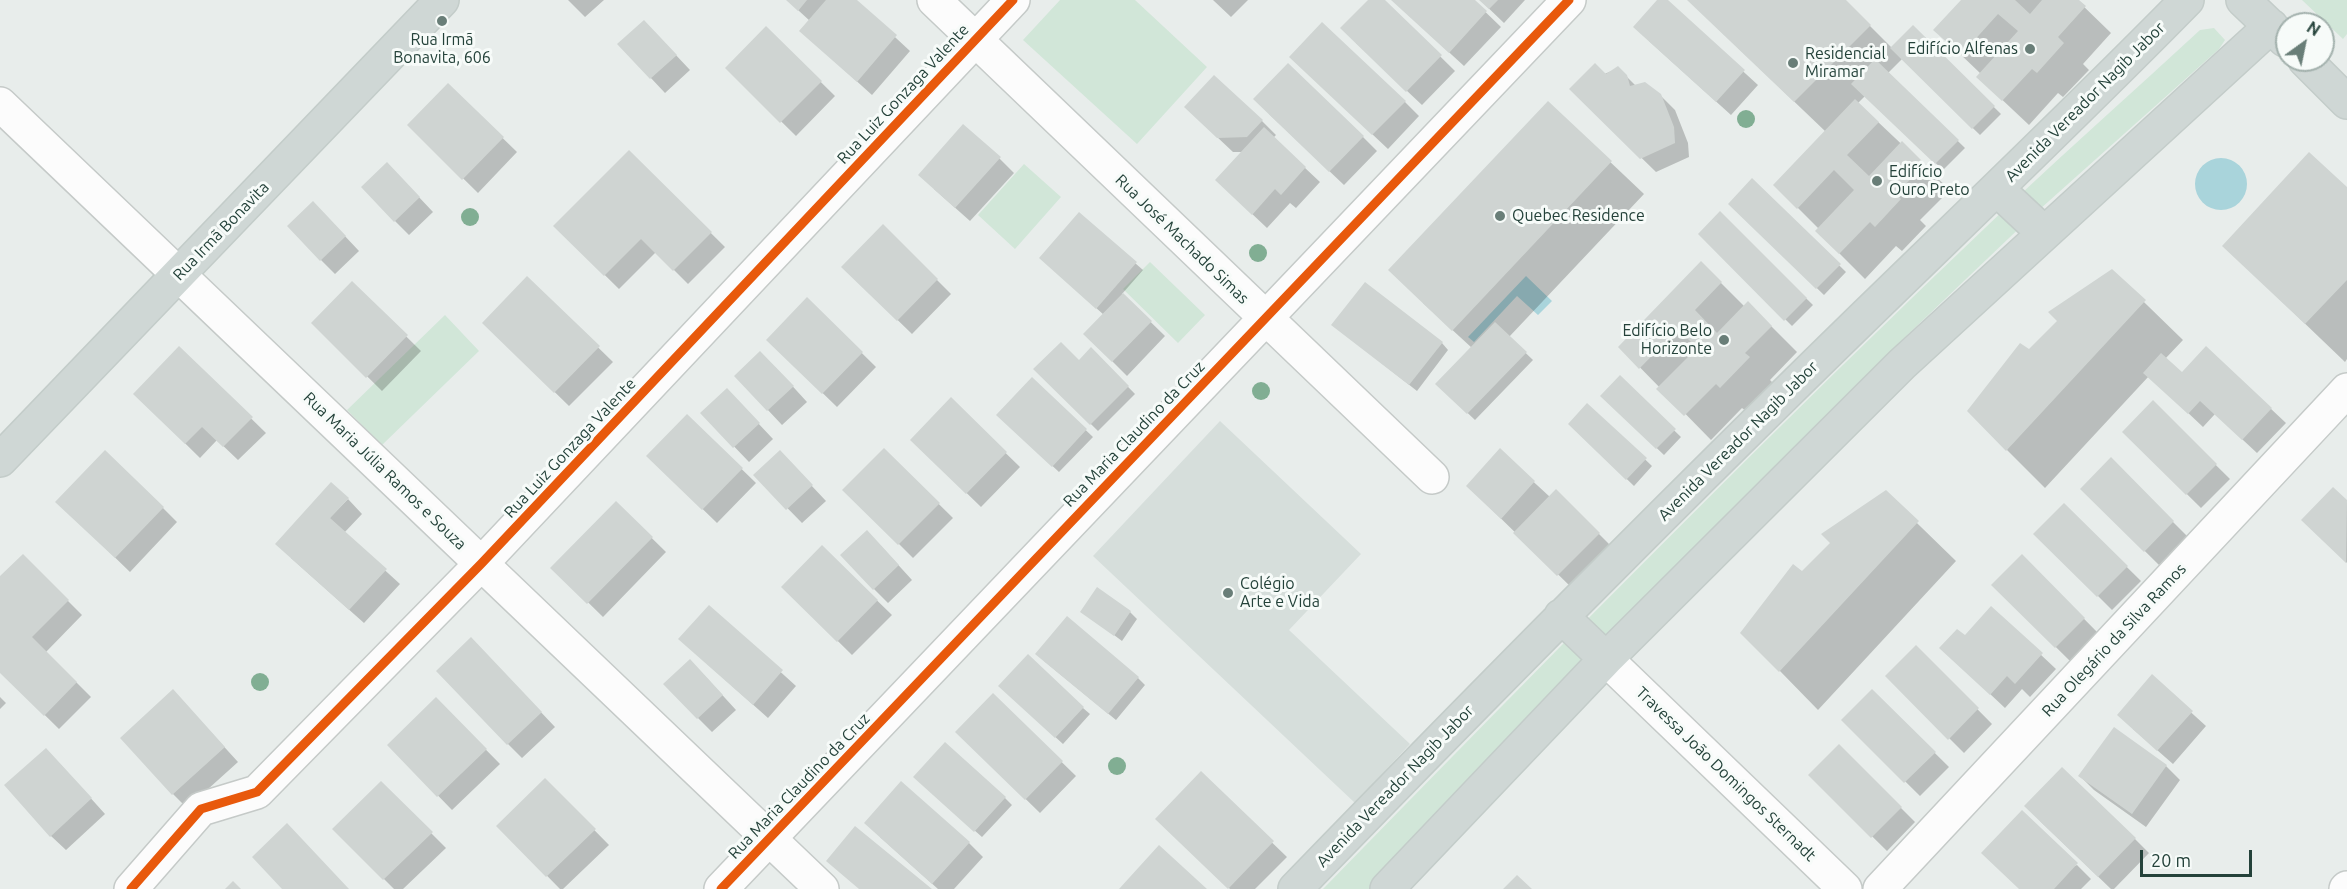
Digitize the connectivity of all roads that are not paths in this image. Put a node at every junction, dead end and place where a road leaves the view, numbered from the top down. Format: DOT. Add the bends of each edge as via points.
graph roads {
  1 [pos="442,0"];
  2 [pos="934,0"];
  3 [pos="1013,0"];
  4 [pos="1569,0"];
  5 [pos="2187,0"];
  6 [pos="2243,0"];
  7 [pos="2275,30"];
  8 [pos="2275,37"];
  9 [pos="975,40"];
  10 [pos="2317,72"];
  11 [pos="2347,102"];
  12 [pos="0,104"];
  13 [pos="1998,190"];
  14 [pos="2043,233"];
  15 [pos="179,275"];
  16 [pos="1265,319"];
  17 [pos="2347,390"];
  18 [pos="0,460"];
  19 [pos="1432,477"];
  20 [pos="482,564"];
  21 [pos="1561,616"];
  22 [pos="1606,659"];
  23 [pos="769,839"];
  24 [pos="131,889"];
  25 [pos="721,889"];
  26 [pos="822,889"];
  27 [pos="1295,889"];
  28 [pos="1387,889"];
  29 [pos="1845,889"];
  30 [pos="1880,889"];
  1 -- 15 [label="main road, Rua Irmã Bonavita"];
  2 -- 9 [label="street, Rua José Machado Simas"];
  3 -- 9 [label="street, Rua Luiz Gonzaga Valente"];
  4 -- 16 [label="street, Rua Maria Claudino da Cruz"];
  5 -- 13 [label="main road, Avenida Vereador Nagib Jabor"];
  6 -- 7 [label="main road"];
  8 -- 14 [label="main road"];
  9 -- 16 [label="street, Rua José Machado Simas"];
  9 -- 20 [label="street, Rua Luiz Gonzaga Valente"];
  10 -- 11 [label="main road"];
  12 -- 15 [label="street, Rua Maria Júlia Ramos e Souza"];
  13 -- 14 [label="main road"];
  13 -- 21 [label="main road, Avenida Vereador Nagib Jabor"];
  14 -- 22 [label="main road" via="1902,364"];
  15 -- 18 [label="main road, Rua Irmã Bonavita"];
  15 -- 20 [label="street, Rua Maria Júlia Ramos e Souza"];
  16 -- 19 [label="street, Rua José Machado Simas"];
  16 -- 23 [label="street, Rua Maria Claudino da Cruz"];
  17 -- 30 [label="street, Rua Olegário da Silva Ramos"];
  20 -- 23 [label="street, Rua Maria Júlia Ramos e Souza"];
  20 -- 24 [label="street, Rua Luiz Gonzaga Valente" via="257,792 201,809"];
  21 -- 22 [label="main road"];
  21 -- 27 [label="main road, Avenida Vereador Nagib Jabor"];
  22 -- 28 [label="main road"];
  22 -- 29 [label="street, Travessa João Domingos Sternadt"];
  23 -- 25 [label="street, Rua Maria Claudino da Cruz"];
  23 -- 26 [label="street, Rua Maria Júlia Ramos e Souza"];
}
